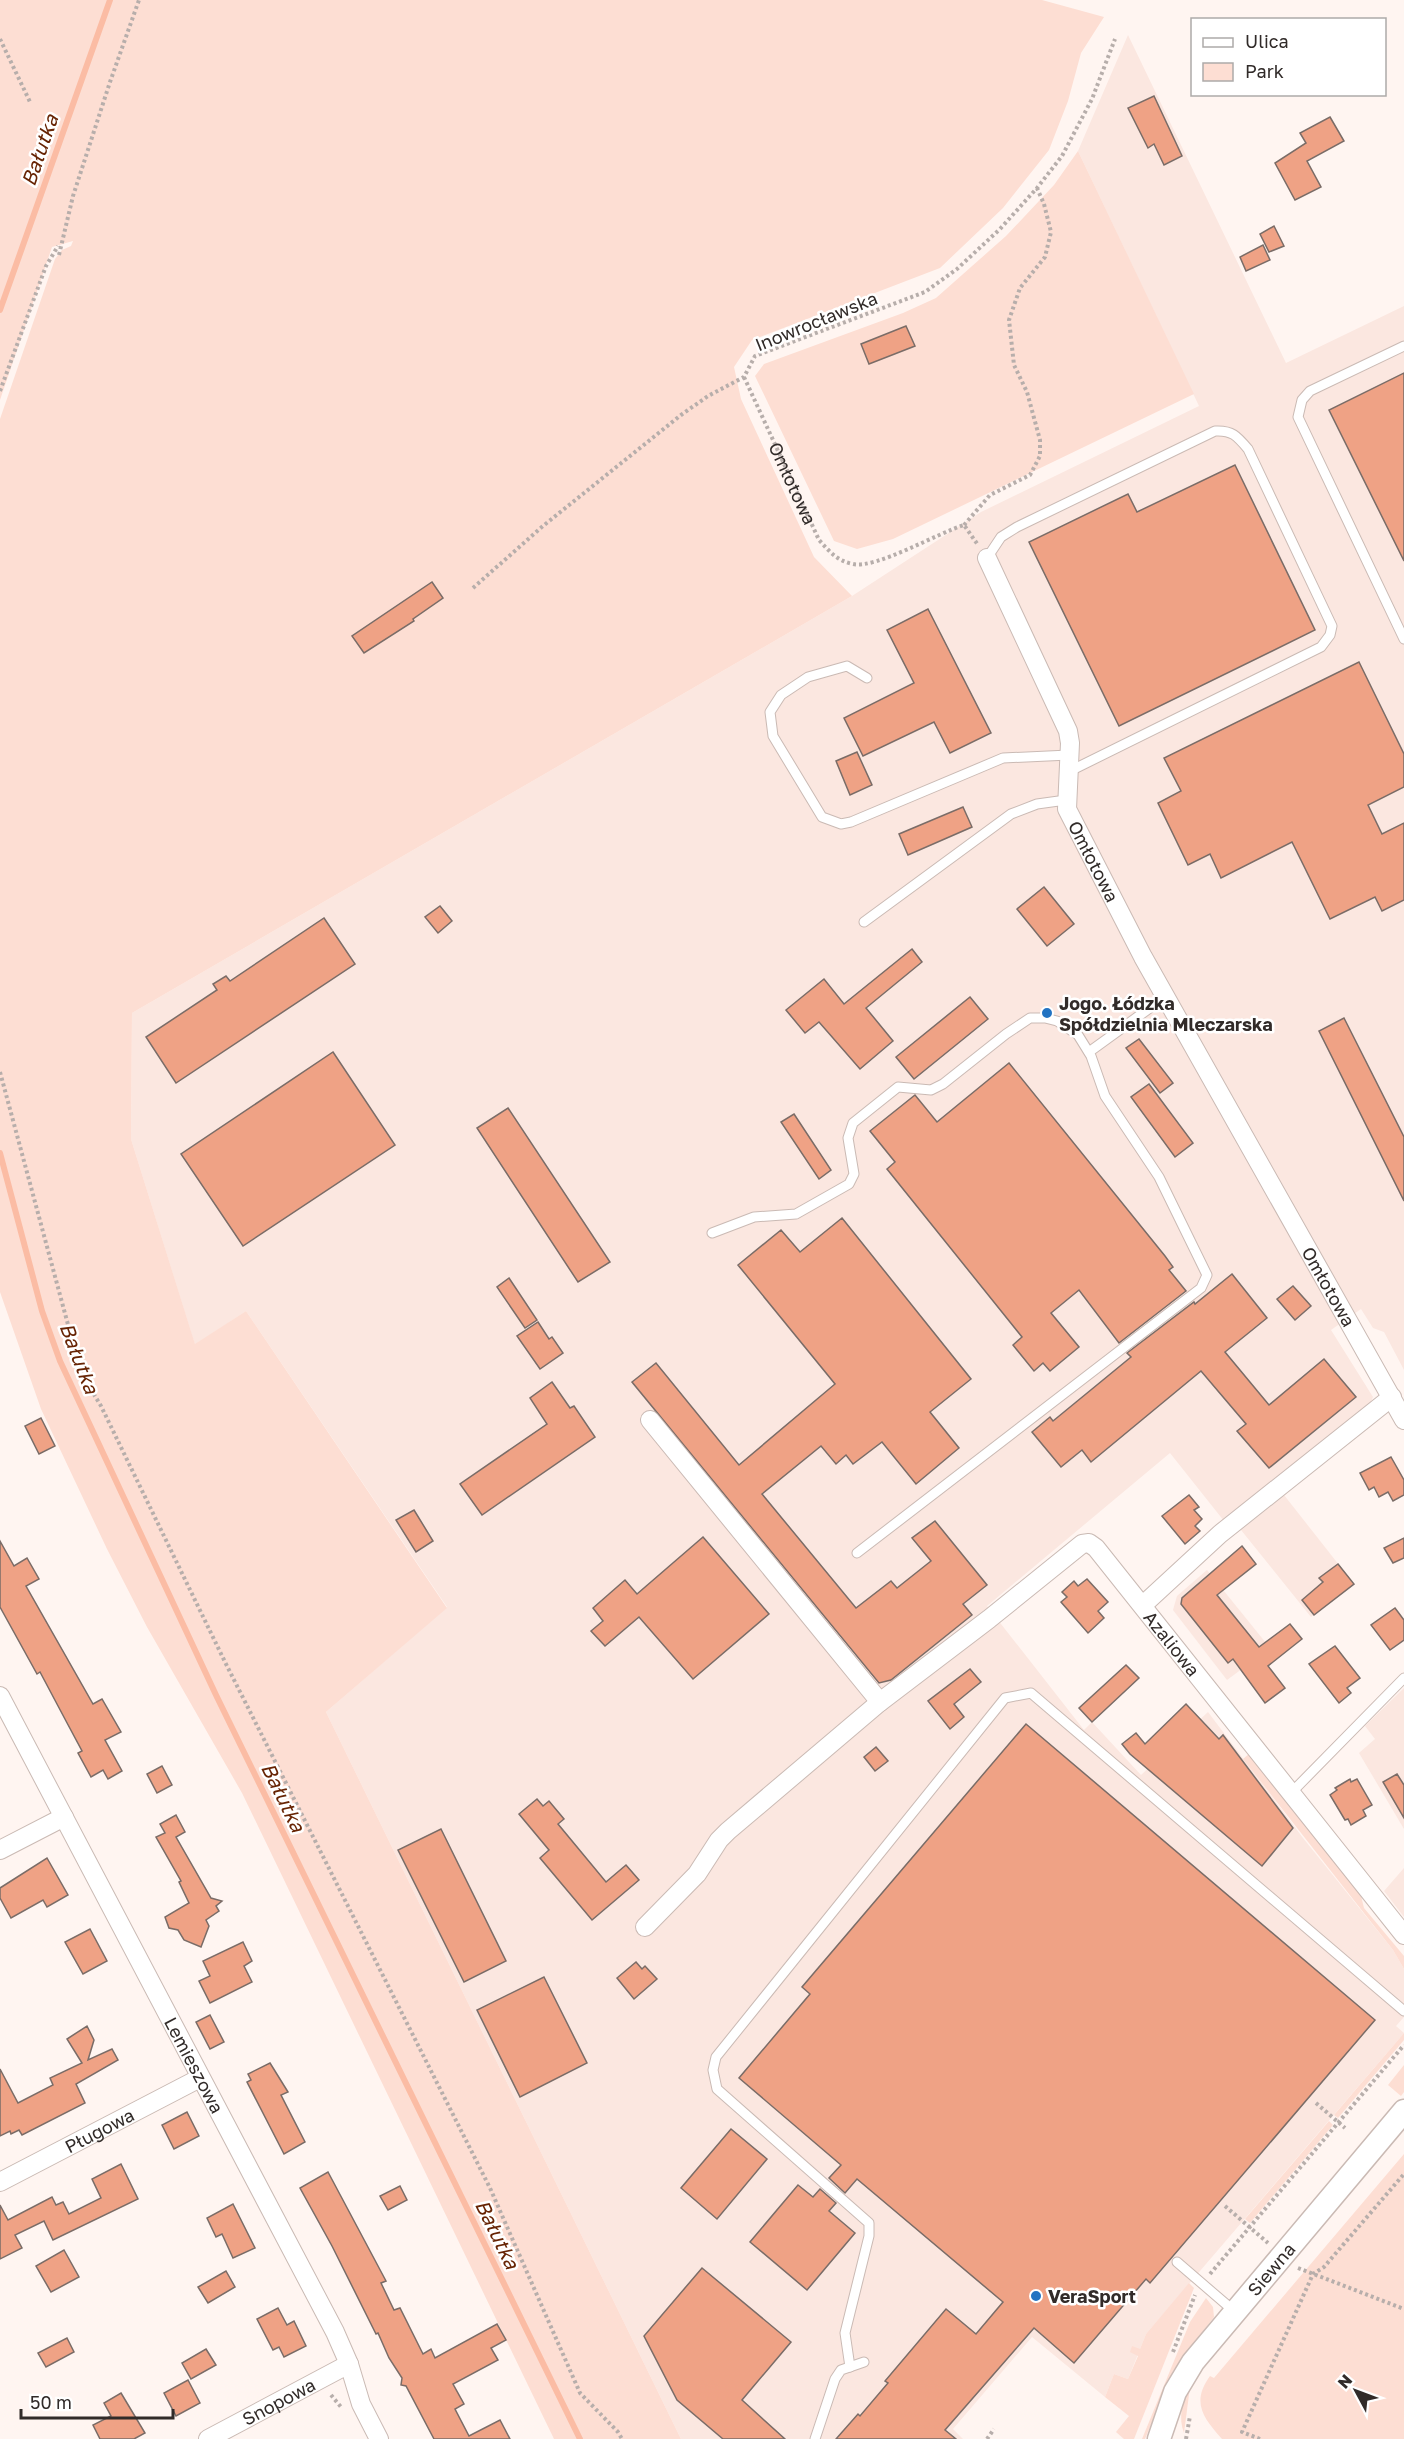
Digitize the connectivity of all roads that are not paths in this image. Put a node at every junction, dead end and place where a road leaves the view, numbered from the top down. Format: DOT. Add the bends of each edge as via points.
graph roads {
  1 [pos="1404,346"];
  2 [pos="987,558"];
  3 [pos="1404,639"];
  4 [pos="867,678"];
  5 [pos="1069,764"];
  6 [pos="1066,800"];
  7 [pos="864,922"];
  8 [pos="1165,996"];
  9 [pos="1089,1053"];
  10 [pos="712,1233"];
  11 [pos="1392,1397"];
  12 [pos="650,1420"];
  13 [pos="1404,1420"];
  14 [pos="857,1553"];
  15 [pos="1143,1605"];
  16 [pos="1404,1678"];
  17 [pos="0,1696"];
  18 [pos="880,1702"];
  19 [pos="1292,1792"];
  20 [pos="64,1817"];
  21 [pos="0,1851"];
  22 [pos="645,1927"];
  23 [pos="1404,1935"];
  24 [pos="1404,2011"];
  25 [pos="200,2078"];
  26 [pos="1404,2111"];
  27 [pos="0,2182"];
  28 [pos="1177,2262"];
  29 [pos="1234,2311"];
  30 [pos="864,2362"];
  31 [pos="349,2364"];
  32 [pos="850,2367"];
  33 [pos="208,2439"];
  34 [pos="379,2439"];
  35 [pos="814,2439"];
  36 [pos="1159,2439"];
  1 -- 3 [label="lane" via="1310,391 1302,400 1298,417"];
  2 -- 5 [label="street, Omłotowa" via="1068,731"];
  2 -- 5 [label="lane" via="1001,537 1017,527 1215,431 1226,430 1248,448 1332,626 1321,647"];
  4 -- 5 [label="lane" via="846,666 808,677 781,695 770,712 772,736 822,817 841,824 851,822 1003,758"];
  5 -- 6 [label="street, Omłotowa"];
  6 -- 7 [label="lane" via="1037,804 1011,814"];
  6 -- 8 [label="street, Omłotowa" via="1066,809"];
  8 -- 9 [label="lane"];
  8 -- 11 [label="street, Omłotowa"];
  9 -- 10 [label="lane" via="1078,1035 1057,1021 1030,1018 943,1084 931,1090 898,1087 852,1122 848,1138 854,1174 849,1184 796,1214 754,1217"];
  9 -- 14 [label="lane" via="1105,1096 1168,1194 1207,1275 1204,1282"];
  11 -- 13 [label="street, Omłotowa"];
  11 -- 15 [label="street, Azaliowa" via="1220,1534"];
  12 -- 18 [label="street"];
  15 -- 18 [label="street" via="1096,1548 1082,1544"];
  15 -- 19 [label="street, Azaliowa"];
  16 -- 19 [label="lane"];
  17 -- 20 [label="street, Lemieszowa"];
  18 -- 22 [label="street" via="728,1831 697,1874"];
  19 -- 23 [label="street, Azaliowa"];
  20 -- 21 [label="street"];
  20 -- 25 [label="street, Lemieszowa"];
  24 -- 32 [label="lane" via="1031,1694 1005,1698 716,2057 713,2070 717,2089 869,2223 845,2334"];
  25 -- 27 [label="street, Pługowa"];
  25 -- 31 [label="street, Lemieszowa"];
  26 -- 29 [label="street, Siewna"];
  28 -- 29 [label="lane"];
  29 -- 36 [label="street, Siewna" via="1182,2379"];
  30 -- 32 [label="lane"];
  31 -- 33 [label="street, Snopowa"];
  31 -- 34 [label="street, Lemieszowa" via="361,2404"];
  32 -- 35 [label="lane" via="841,2370 835,2379"];
}
